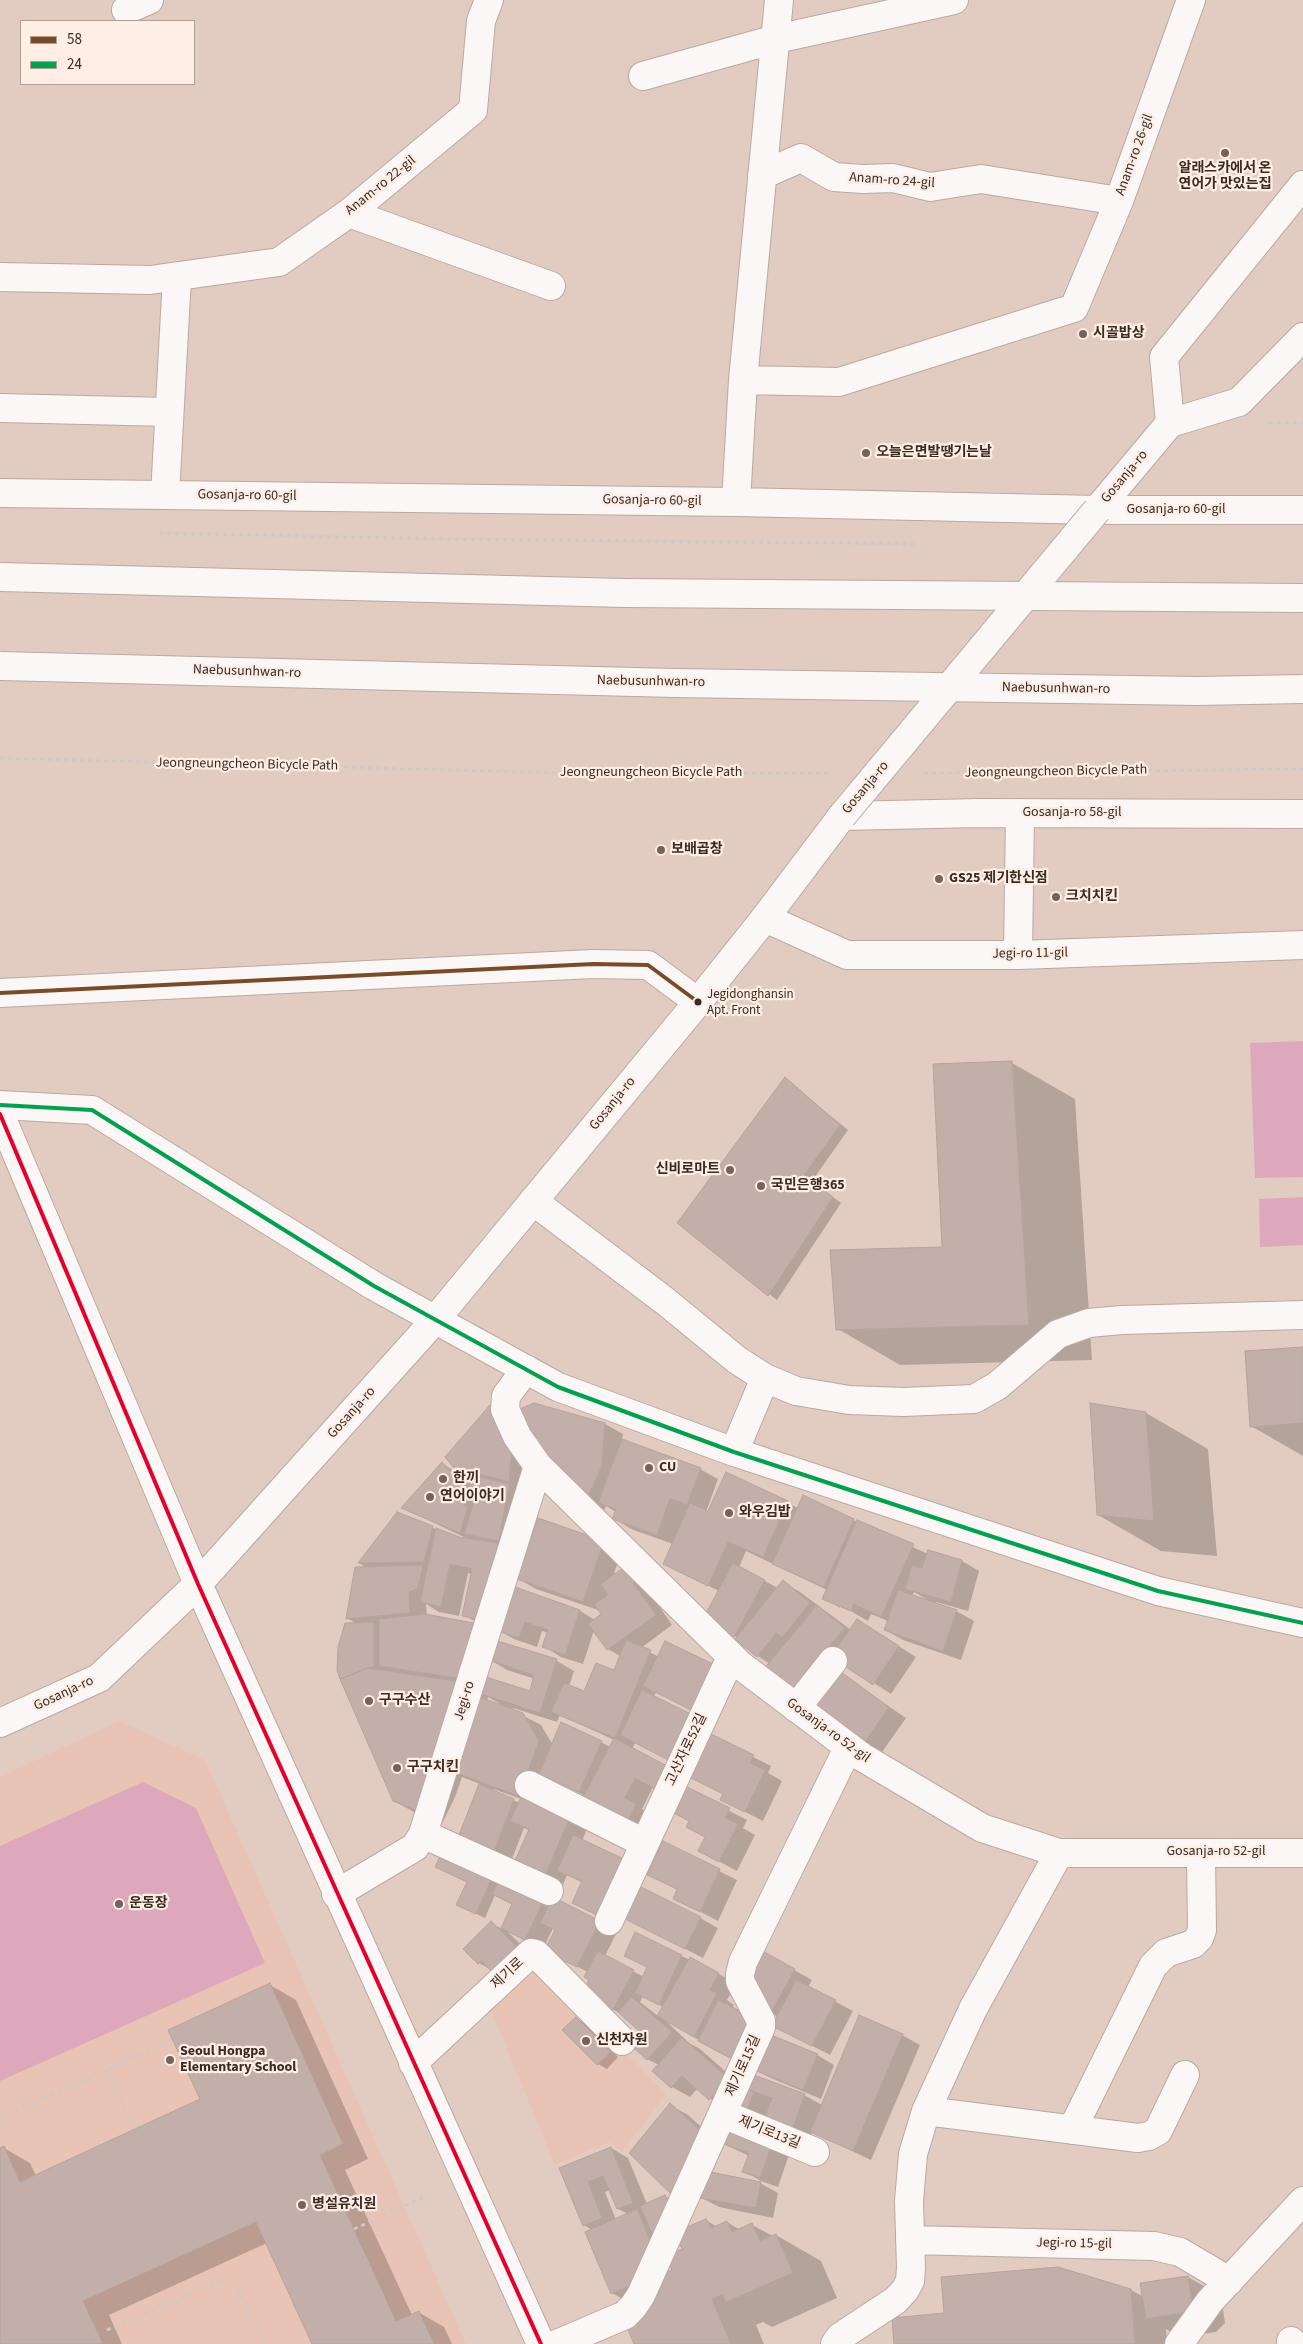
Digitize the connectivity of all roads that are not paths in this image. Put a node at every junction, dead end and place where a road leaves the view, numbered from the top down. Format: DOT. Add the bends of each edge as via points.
graph roads {
  1 [pos="489,0"];
  2 [pos="779,0"];
  3 [pos="954,0"];
  4 [pos="1191,0"];
  5 [pos="776,38"];
  6 [pos="642,76"];
  7 [pos="762,175"];
  8 [pos="1303,185"];
  9 [pos="1119,200"];
  10 [pos="349,213"];
  11 [pos="0,277"];
  12 [pos="177,277"];
  13 [pos="551,286"];
  14 [pos="1303,337"];
  15 [pos="743,380"];
  16 [pos="0,408"];
  17 [pos="170,412"];
  18 [pos="1170,423"];
  19 [pos="0,493"];
  20 [pos="165,495"];
  21 [pos="736,502"];
  22 [pos="1097,510"];
  23 [pos="1303,510"];
  24 [pos="0,577"];
  25 [pos="1303,598"];
  26 [pos="0,666"];
  27 [pos="1303,689"];
  28 [pos="1020,813"];
  29 [pos="1303,814"];
  30 [pos="842,816"];
  31 [pos="765,918"];
  32 [pos="1303,945"];
  33 [pos="1018,956"];
  34 [pos="0,993"];
  35 [pos="698,1002"];
  36 [pos="0,1105"];
  37 [pos="0,1114"];
  38 [pos="533,1201"];
  39 [pos="1303,1315"];
  40 [pos="435,1320"];
  41 [pos="526,1369"];
  42 [pos="765,1378"];
  43 [pos="734,1452"];
  44 [pos="538,1466"];
  45 [pos="198,1584"];
  46 [pos="1303,1623"];
  47 [pos="731,1657"];
  48 [pos="833,1662"];
  49 [pos="796,1708"];
  50 [pos="0,1723"];
  51 [pos="848,1748"];
  52 [pos="529,1785"];
  53 [pos="423,1834"];
  54 [pos="644,1843"];
  55 [pos="1059,1852"];
  56 [pos="1201,1852"];
  57 [pos="1303,1853"];
  58 [pos="549,1891"];
  59 [pos="336,1894"];
  60 [pos="609,1921"];
  61 [pos="622,2041"];
  62 [pos="413,2063"];
  63 [pos="1185,2075"];
  64 [pos="926,2111"];
  65 [pos="723,2114"];
  66 [pos="1072,2130"];
  67 [pos="815,2152"];
  68 [pos="1301,2209"];
  69 [pos="910,2240"];
  70 [pos="1229,2280"];
  71 [pos="541,2344"];
  72 [pos="557,2344"];
  73 [pos="835,2344"];
  74 [pos="1179,2344"];
  1 -- 10 [label="main road, Anam-ro 22-gil" via="481,21 473,110"];
  2 -- 5 [label="main road"];
  3 -- 5 [label="main road"];
  4 -- 9 [label="main road, Anam-ro 26-gil"];
  5 -- 6 [label="main road"];
  5 -- 7 [label="main road"];
  7 -- 9 [label="main road, Anam-ro 24-gil" via="801,158 834,177 863,180 893,178 930,187 981,179"];
  7 -- 15 [label="main road"];
  8 -- 18 [label="main road" via="1164,357"];
  9 -- 15 [label="main road, Anam-ro 26-gil" via="1074,308 839,382"];
  10 -- 12 [label="main road, Anam-ro 22-gil" via="279,262"];
  10 -- 13 [label="main road"];
  11 -- 12 [label="main road, Anam-ro 22-gil" via="150,280"];
  12 -- 17 [label="main road"];
  14 -- 18 [label="main road" via="1239,402"];
  15 -- 21 [label="main road"];
  16 -- 17 [label="main road"];
  17 -- 20 [label="main road"];
  18 -- 22 [label="main road, Gosanja-ro"];
  19 -- 20 [label="main road, Gosanja-ro 60-gil"];
  20 -- 21 [label="main road, Gosanja-ro 60-gil"];
  21 -- 22 [label="main road, Gosanja-ro 60-gil"];
  22 -- 23 [label="main road, Gosanja-ro 60-gil"];
  22 -- 30 [label="main road, Gosanja-ro, bridge"];
  24 -- 25 [label="main road, bridge" via="624,593"];
  26 -- 27 [label="main road, Naebusunhwan-ro, bridge" via="675,683 1197,691"];
  28 -- 29 [label="main road, Gosanja-ro 58-gil"];
  28 -- 30 [label="main road, Gosanja-ro 58-gil"];
  28 -- 33 [label="main road"];
  30 -- 31 [label="main road, Gosanja-ro"];
  31 -- 33 [label="main road, Jegi-ro 11-gil" via="847,955"];
  31 -- 35 [label="main road, Gosanja-ro"];
  32 -- 33 [label="main road, Jegi-ro 11-gil"];
  34 -- 35 [label="main road" via="593,964 648,965"];
  35 -- 38 [label="main road, Gosanja-ro"];
  36 -- 40 [label="main road" via="92,1110 374,1286"];
  37 -- 45 [label="main road"];
  38 -- 40 [label="main road, Gosanja-ro"];
  38 -- 42 [label="main road" via="737,1360"];
  39 -- 42 [label="main road" via="1089,1323 1058,1334 997,1386 974,1399 850,1400 796,1391"];
  40 -- 41 [label="main road"];
  40 -- 45 [label="main road, Gosanja-ro"];
  41 -- 43 [label="main road" via="558,1387"];
  41 -- 44 [label="main road, Gosanja-ro 52-gil" via="506,1396 505,1409 517,1436"];
  42 -- 43 [label="main road"];
  43 -- 46 [label="main road" via="1158,1591"];
  44 -- 47 [label="main road, Gosanja-ro 52-gil"];
  44 -- 53 [label="main road, Jegi-ro"];
  45 -- 50 [label="main road, Gosanja-ro" via="99,1678"];
  45 -- 59 [label="main road"];
  47 -- 49 [label="main road, Gosanja-ro 52-gil"];
  47 -- 54 [label="main road, 고산자로52길"];
  48 -- 49 [label="main road"];
  49 -- 51 [label="main road, Gosanja-ro 52-gil"];
  51 -- 55 [label="main road, Gosanja-ro 52-gil" via="982,1828"];
  51 -- 65 [label="main road, 제기로15길" via="743,1962 740,1981 761,2027"];
  52 -- 54 [label="main road"];
  53 -- 58 [label="main road"];
  53 -- 59 [label="main road, Jegi-ro" via="415,1847"];
  54 -- 60 [label="main road, 고산자로52길"];
  55 -- 56 [label="main road, Gosanja-ro 52-gil"];
  55 -- 64 [label="main road" via="973,2009"];
  56 -- 57 [label="main road, Gosanja-ro 52-gil"];
  56 -- 66 [label="main road" via="1202,1930 1199,1938 1193,1944 1166,1953 1153,1966"];
  59 -- 62 [label="main road"];
  61 -- 62 [label="main road, 제기로" via="536,1954 531,1953"];
  62 -- 71 [label="main road"];
  63 -- 66 [label="main road" via="1163,2124 1149,2136 1138,2138"];
  64 -- 66 [label="main road"];
  64 -- 69 [label="main road" via="913,2154"];
  65 -- 67 [label="main road, 제기로13길"];
  65 -- 72 [label="main road, 제기로15길" via="633,2307 625,2315"];
  68 -- 70 [label="main road"];
  69 -- 70 [label="main road, Jegi-ro 15-gil" via="1154,2246 1180,2252"];
  69 -- 73 [label="main road" via="912,2268 905,2290"];
  70 -- 74 [label="main road"];
}
